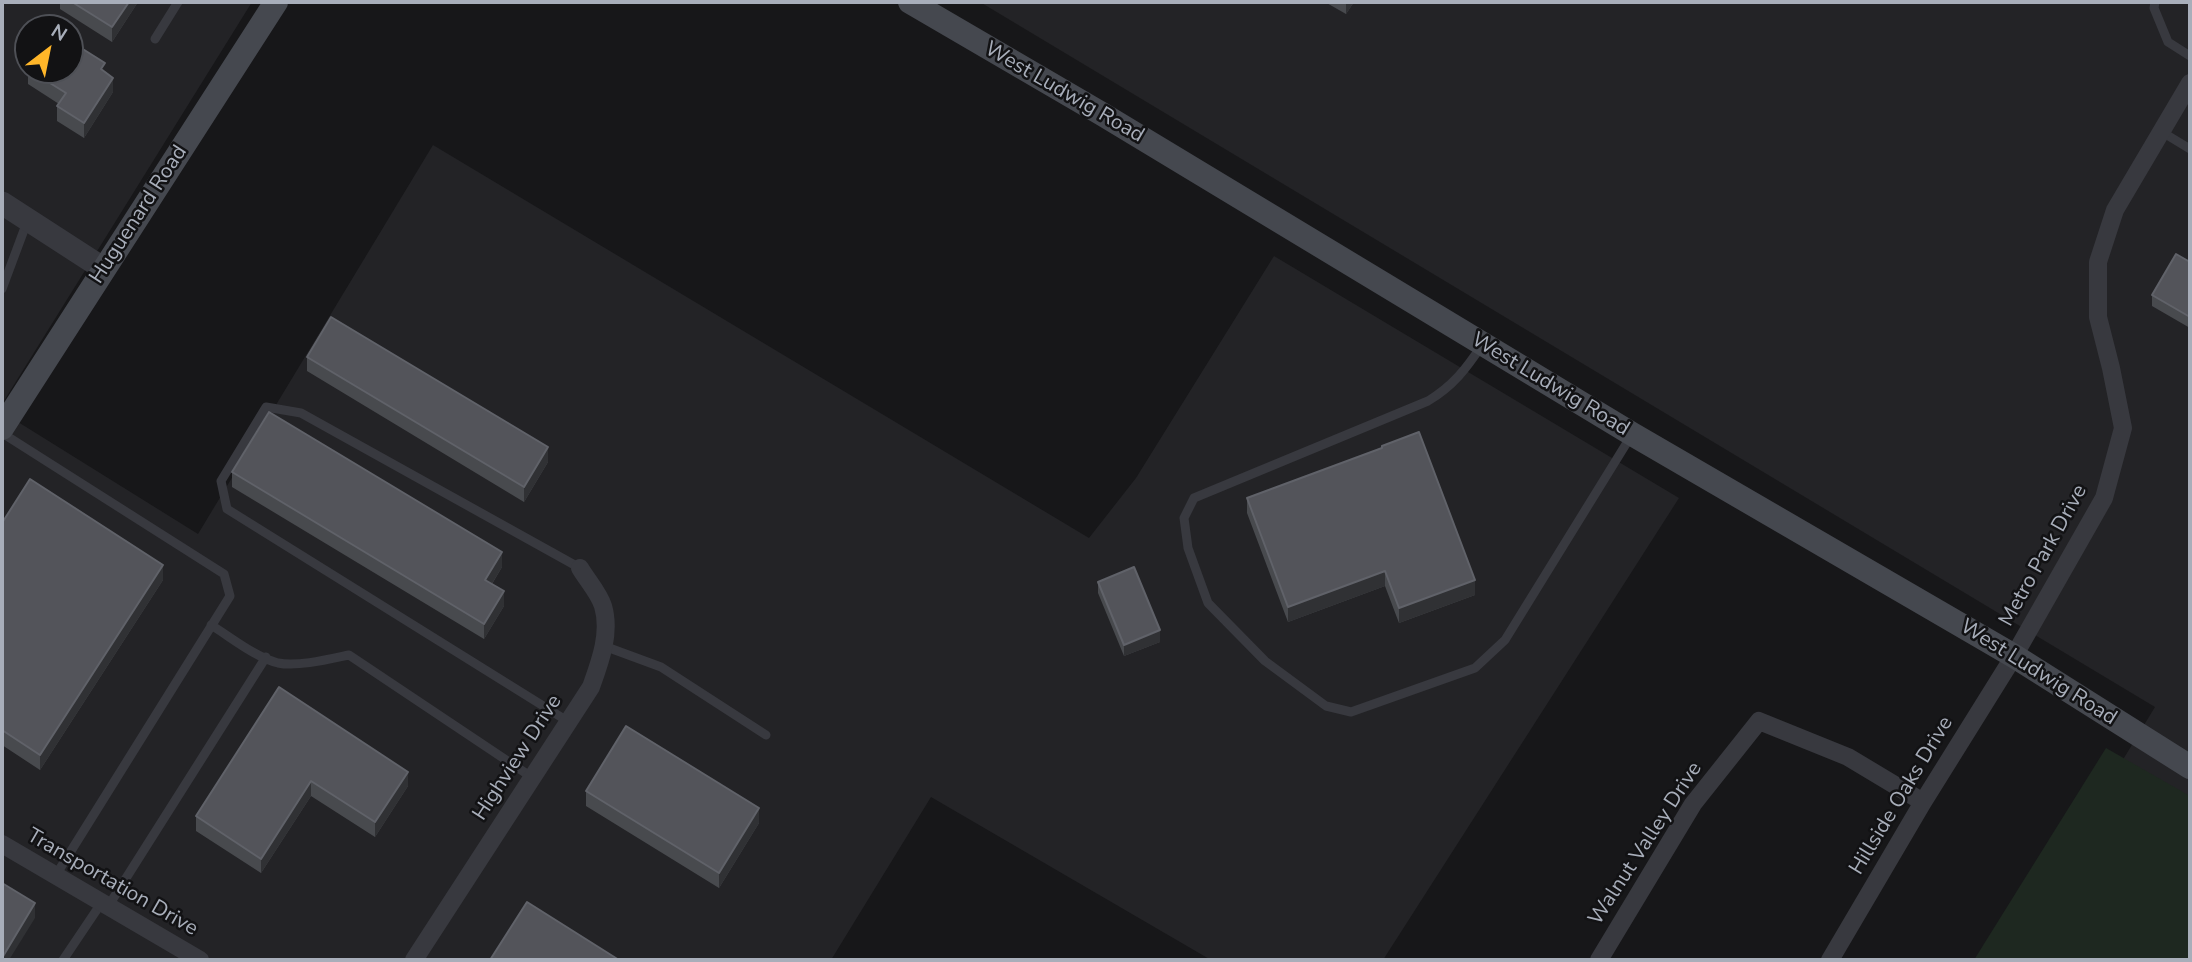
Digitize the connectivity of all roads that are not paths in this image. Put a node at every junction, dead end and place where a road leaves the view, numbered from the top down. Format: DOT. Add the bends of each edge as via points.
graph roads {
  1 [pos="178,2"];
  2 [pos="276,2"];
  3 [pos="911,2"];
  4 [pos="2155,2"];
  5 [pos="155,39"];
  6 [pos="2190,56"];
  7 [pos="2190,83"];
  8 [pos="2162,132"];
  9 [pos="2190,149"];
  10 [pos="2,203"];
  11 [pos="28,220"];
  12 [pos="104,269"];
  13 [pos="2,289"];
  14 [pos="1483,344"];
  15 [pos="2,430"];
  16 [pos="1632,434"];
  17 [pos="580,568"];
  18 [pos="211,625"];
  19 [pos="604,646"];
  20 [pos="2014,656"];
  21 [pos="266,657"];
  22 [pos="569,722"];
  23 [pos="766,736"];
  24 [pos="2190,766"];
  25 [pos="533,778"];
  26 [pos="1923,802"];
  27 [pos="2,845"];
  28 [pos="56,875"];
  29 [pos="105,904"];
  30 [pos="63,960"];
  31 [pos="200,960"];
  32 [pos="414,960"];
  33 [pos="1599,960"];
  34 [pos="1830,960"];
  1 -- 5 [label="lane"];
  2 -- 12 [label="main road, Huguenard Road"];
  3 -- 14 [label="main road, West Ludwig Road"];
  4 -- 6 [label="lane" via="2168,42"];
  7 -- 8 [label="street, Metro Park Drive"];
  8 -- 9 [label="lane"];
  8 -- 20 [label="street, Metro Park Drive" via="2115,211 2098,262 2098,317 2123,428 2104,498"];
  10 -- 11 [label="street"];
  11 -- 12 [label="street"];
  11 -- 13 [label="lane"];
  12 -- 15 [label="main road, Huguenard Road"];
  14 -- 16 [label="main road, West Ludwig Road"];
  14 -- 16 [label="lane" via="1448,389 1428,401 1194,498 1184,518 1188,548 1208,603 1265,661 1326,706 1351,712 1475,668 1505,640"];
  15 -- 18 [label="lane" via="224,574 230,596"];
  16 -- 20 [label="main road, West Ludwig Road"];
  17 -- 19 [label="street, Highview Drive" via="602,604"];
  17 -- 22 [label="lane" via="301,412 266,407 221,481 226,509"];
  18 -- 21 [label="lane"];
  18 -- 28 [label="lane"];
  19 -- 22 [label="street, Highview Drive" via="591,687"];
  19 -- 23 [label="lane" via="661,667"];
  20 -- 24 [label="main road, West Ludwig Road"];
  20 -- 26 [label="street, Hillside Oaks Drive"];
  21 -- 25 [label="lane" via="279,663 349,655"];
  21 -- 29 [label="lane"];
  22 -- 25 [label="street, Highview Drive"];
  25 -- 32 [label="street, Highview Drive"];
  26 -- 33 [label="street, Walnut Valley Drive" via="1848,757 1759,721 1693,804"];
  26 -- 34 [label="street, Hillside Oaks Drive"];
  27 -- 28 [label="street, Transportation Drive"];
  28 -- 29 [label="street, Transportation Drive"];
  29 -- 30 [label="lane"];
  29 -- 31 [label="street, Transportation Drive"];
}
